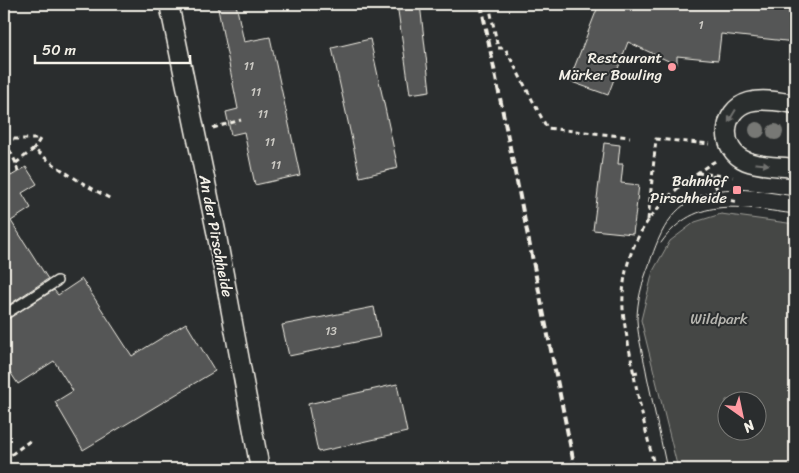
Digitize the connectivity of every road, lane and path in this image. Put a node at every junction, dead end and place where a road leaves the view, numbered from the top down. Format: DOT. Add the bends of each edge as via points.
graph roads {
  1 [pos="169,4"];
  2 [pos="489,4"];
  3 [pos="795,104"];
  4 [pos="241,120"];
  5 [pos="217,127"];
  6 [pos="630,136"];
  7 [pos="731,148"];
  8 [pos="34,149"];
  9 [pos="16,163"];
  10 [pos="795,168"];
  11 [pos="18,172"];
  12 [pos="713,174"];
  13 [pos="111,198"];
  14 [pos="738,202"];
  15 [pos="648,221"];
  16 [pos="57,281"];
  17 [pos="4,315"];
  18 [pos="638,372"];
  19 [pos="633,373"];
  20 [pos="31,440"];
  21 [pos="4,460"];
  22 [pos="260,469"];
  23 [pos="655,469"];
  1 -- 22 [label="street, An der Pirschheide" via="216,231"];
  2 -- 6 [label="path" via="498,48 505,48 547,128"];
  3 -- 7 [label="street, one-way" via="760,100 739,107 731,115 727,128"];
  4 -- 5 [label="path"];
  7 -- 10 [label="street, one-way" via="750,163"];
  7 -- 15 [label="path" via="674,190"];
  7 -- 15 [label="path" via="656,139"];
  8 -- 9 [label="path"];
  8 -- 9 [label="path" via="40,139 4,139"];
  8 -- 13 [label="path" via="81,183"];
  9 -- 11 [label="path"];
  12 -- 14 [label="path" via="719,198"];
  15 -- 19 [label="path" via="631,255 624,292 623,309"];
  16 -- 17 [label="lane"];
  18 -- 19 [label="path"];
  19 -- 23 [label="path"];
  20 -- 21 [label="path"];
}
